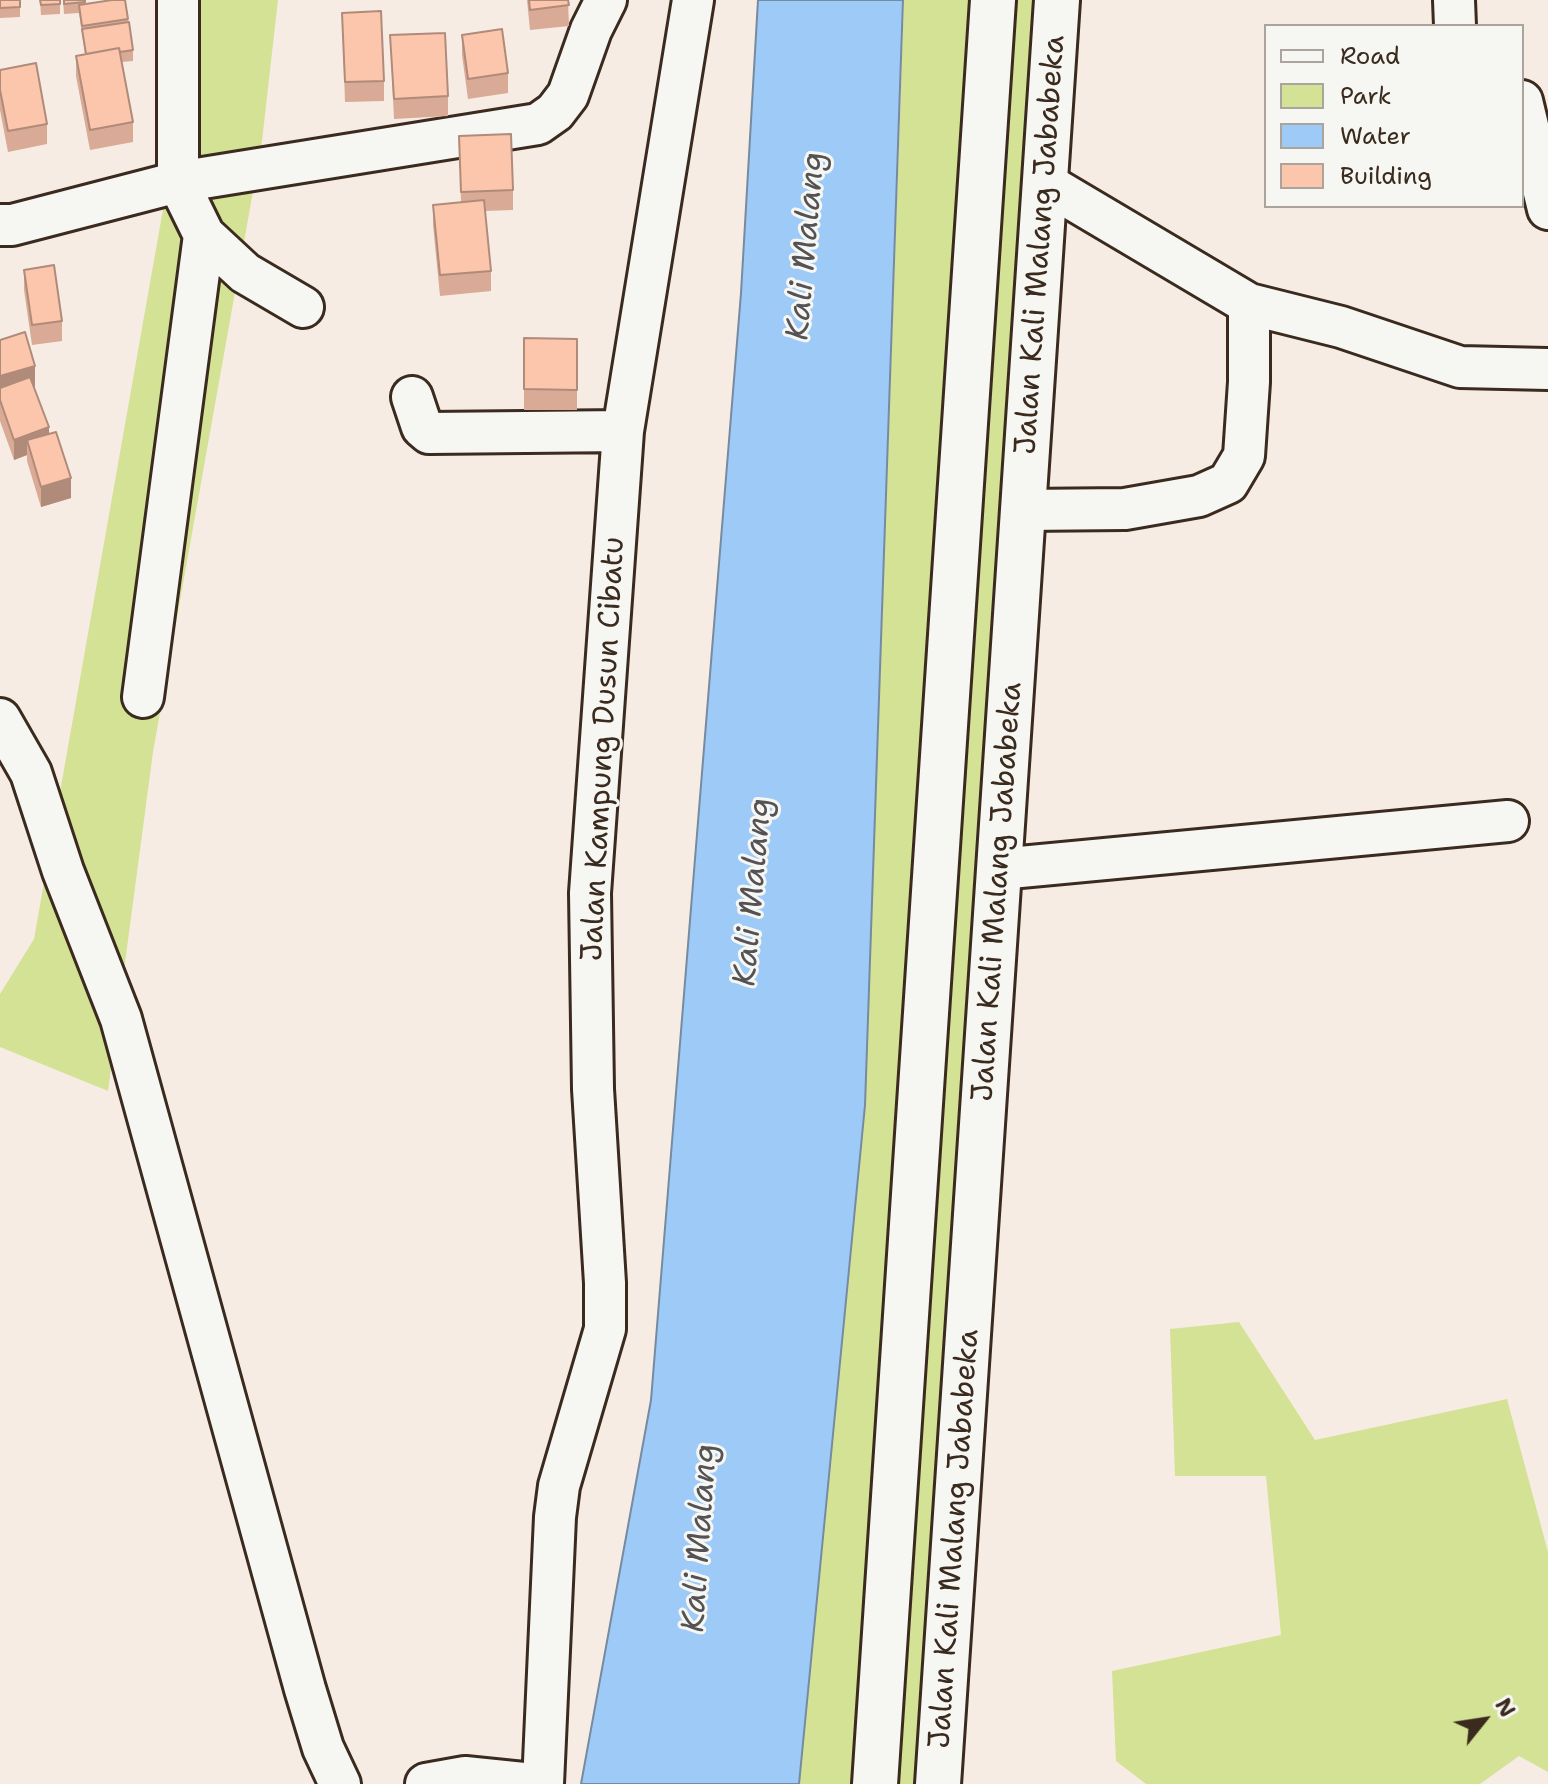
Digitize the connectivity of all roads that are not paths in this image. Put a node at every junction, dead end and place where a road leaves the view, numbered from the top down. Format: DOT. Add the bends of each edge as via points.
graph roads {
  1 [pos="178,0"];
  2 [pos="606,0"];
  3 [pos="693,0"];
  4 [pos="993,0"];
  5 [pos="1057,0"];
  6 [pos="1454,0"];
  7 [pos="1455,24"];
  8 [pos="1524,109"];
  9 [pos="178,182"];
  10 [pos="1045,183"];
  11 [pos="1548,209"];
  12 [pos="0,225"];
  13 [pos="204,235"];
  14 [pos="1249,304"];
  15 [pos="303,307"];
  16 [pos="1548,369"];
  17 [pos="412,397"];
  18 [pos="623,431"];
  19 [pos="1023,510"];
  20 [pos="954,599"];
  21 [pos="1017,600"];
  22 [pos="143,697"];
  23 [pos="0,719"];
  24 [pos="1508,821"];
  25 [pos="999,869"];
  26 [pos="340,1784"];
  27 [pos="426,1784"];
  28 [pos="533,1784"];
  29 [pos="543,1784"];
  30 [pos="875,1784"];
  31 [pos="938,1784"];
  1 -- 9 [label="street"];
  2 -- 9 [label="street" via="568,95 538,124"];
  3 -- 18 [label="street, Jalan Kampung Dusun Cibatu"];
  4 -- 20 [label="main road, Jalan Kali Malang Jababeka"];
  5 -- 10 [label="main road, Jalan Kali Malang Jababeka"];
  6 -- 7 [label="street"];
  8 -- 11 [label="street"];
  9 -- 12 [label="street"];
  9 -- 13 [label="street"];
  10 -- 14 [label="street"];
  10 -- 19 [label="main road, Jalan Kali Malang Jababeka"];
  13 -- 15 [label="street" via="245,273"];
  13 -- 22 [label="street"];
  14 -- 16 [label="street" via="1341,327 1460,367"];
  14 -- 19 [label="street" via="1244,456 1228,483 1199,496 1125,509"];
  17 -- 18 [label="street" via="429,433"];
  18 -- 29 [label="street, Jalan Kampung Dusun Cibatu" via="590,893 605,1329 559,1486"];
  19 -- 21 [label="main road, Jalan Kali Malang Jababeka"];
  20 -- 21 [label="main road"];
  20 -- 30 [label="main road, Jalan Kali Malang Jababeka"];
  21 -- 25 [label="main road, Jalan Kali Malang Jababeka"];
  23 -- 26 [label="street" via="31,773 121,1019 305,1689"];
  24 -- 25 [label="street"];
  25 -- 31 [label="main road, Jalan Kali Malang Jababeka"];
  27 -- 28 [label="street" via="465,1777"];
}
